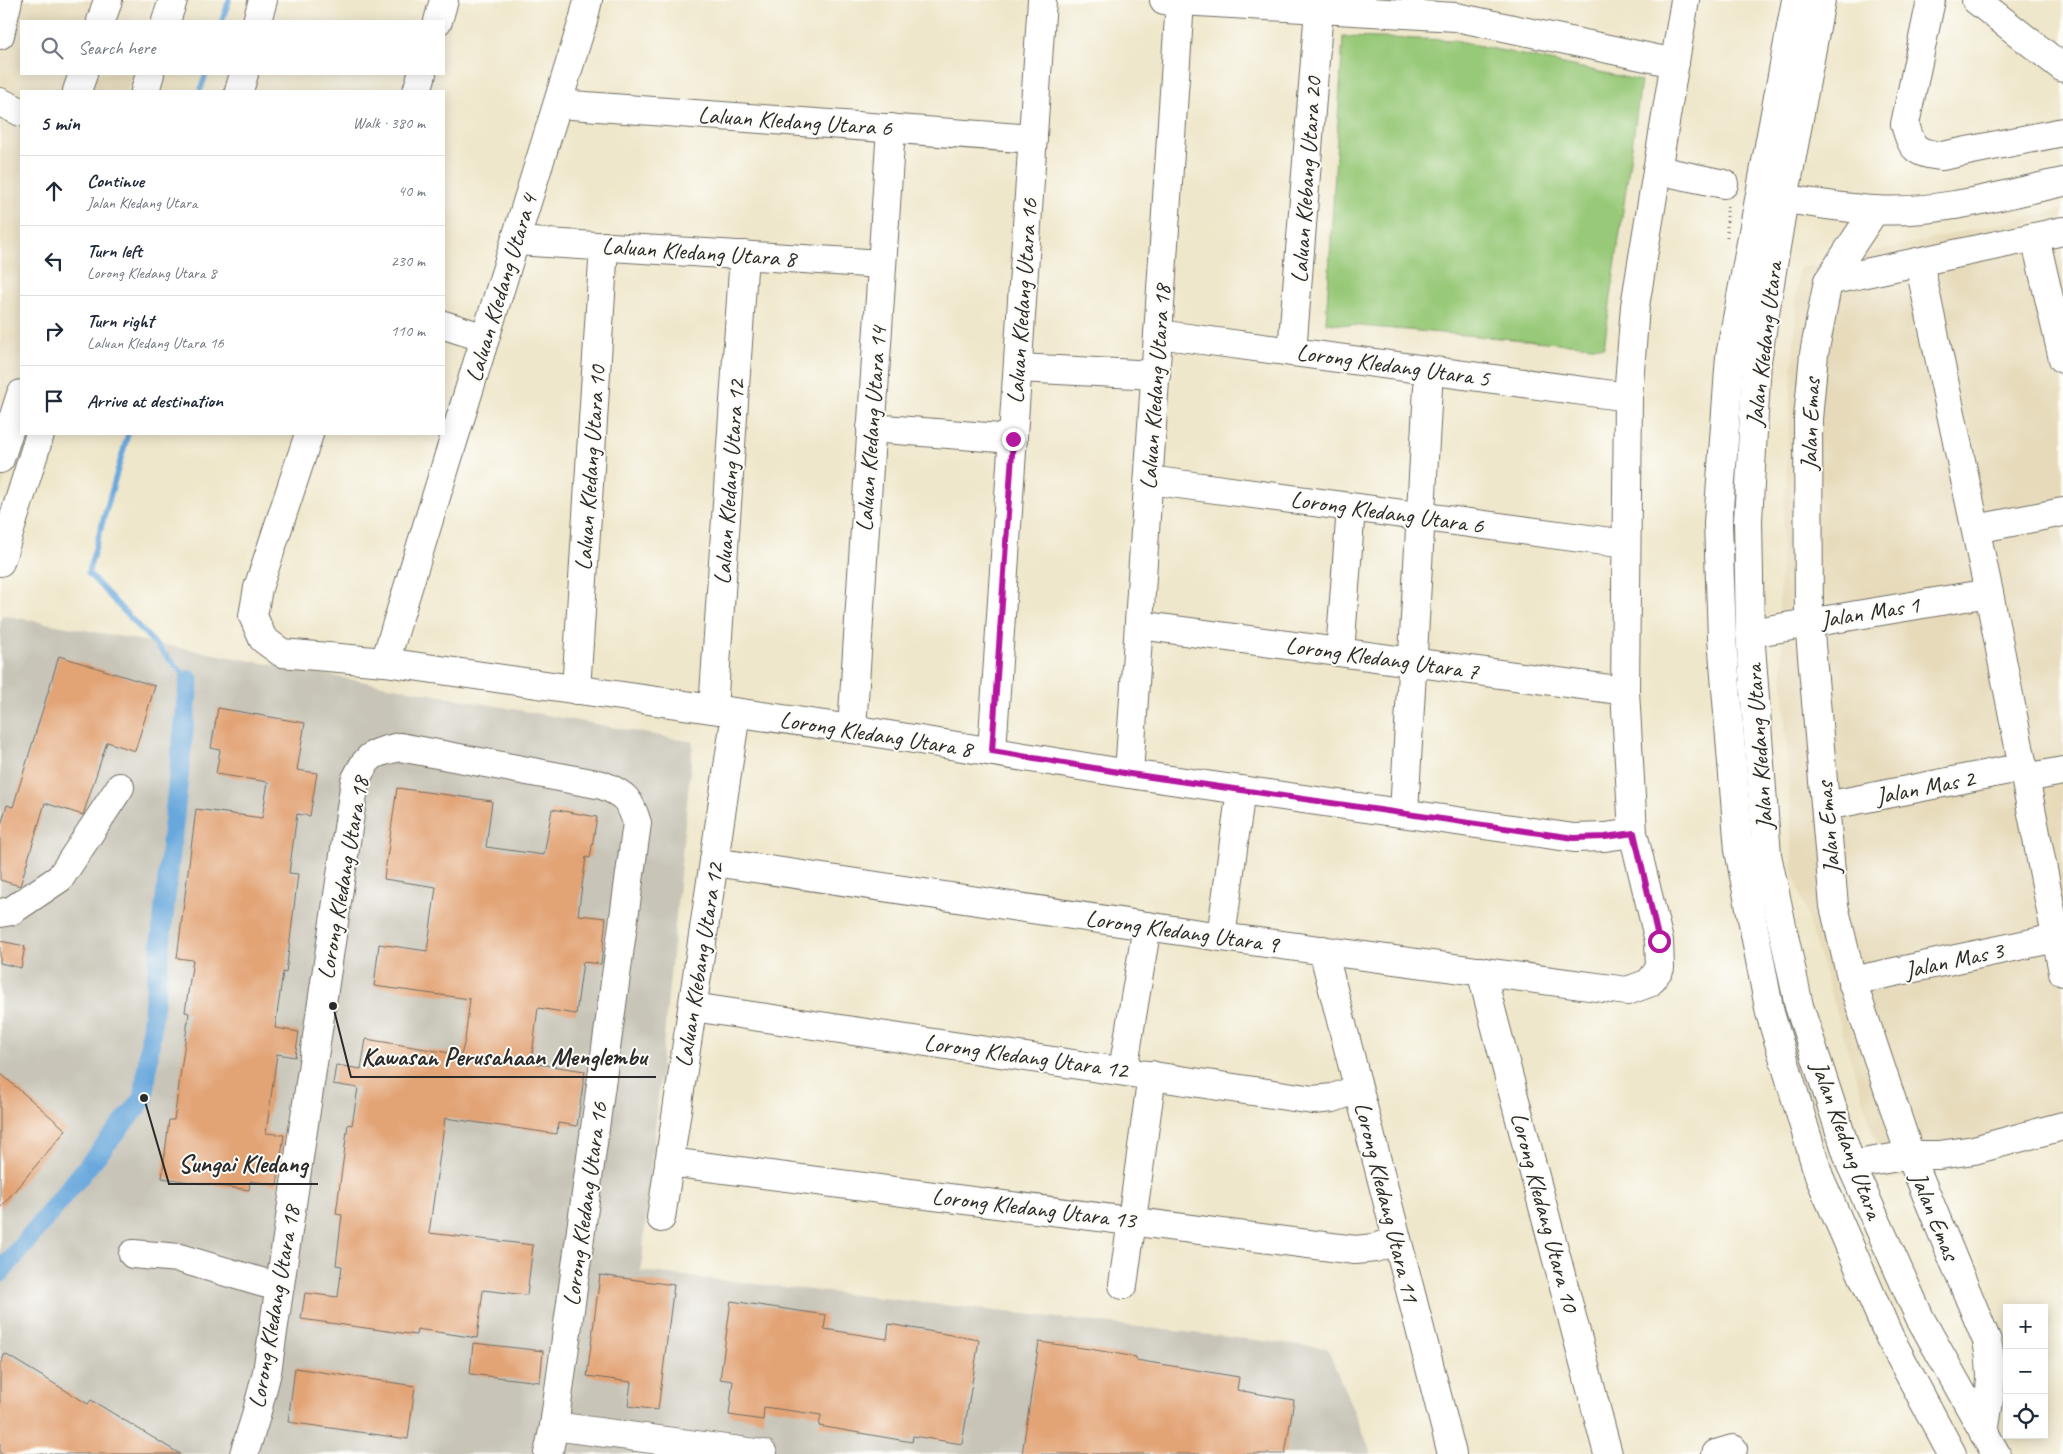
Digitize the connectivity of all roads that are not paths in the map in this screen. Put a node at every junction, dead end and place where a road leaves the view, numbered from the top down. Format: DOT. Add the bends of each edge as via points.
graph roads {
  1 [pos="8,0"];
  2 [pos="108,0"];
  3 [pos="173,0"];
  4 [pos="263,0"];
  5 [pos="444,0"];
  6 [pos="588,0"];
  7 [pos="1042,0"];
  8 [pos="1172,0"];
  9 [pos="1686,0"];
  10 [pos="1796,0"];
  11 [pos="1821,0"];
  12 [pos="1931,0"];
  13 [pos="1976,0"];
  14 [pos="1456,8"];
  15 [pos="1319,9"];
  16 [pos="101,20"];
  17 [pos="166,20"];
  18 [pos="257,20"];
  19 [pos="438,20"];
  20 [pos="0,35"];
  21 [pos="1675,63"];
  22 [pos="2063,68"];
  23 [pos="83,75"];
  24 [pos="150,75"];
  25 [pos="244,75"];
  26 [pos="422,75"];
  27 [pos="77,90"];
  28 [pos="145,90"];
  29 [pos="239,90"];
  30 [pos="417,90"];
  31 [pos="0,96"];
  32 [pos="20,96"];
  33 [pos="0,102"];
  34 [pos="558,104"];
  35 [pos="20,112"];
  36 [pos="891,128"];
  37 [pos="2063,132"];
  38 [pos="1033,139"];
  39 [pos="1657,170"];
  40 [pos="2063,182"];
  41 [pos="1724,184"];
  42 [pos="1771,198"];
  43 [pos="1875,210"];
  44 [pos="2063,231"];
  45 [pos="2035,237"];
  46 [pos="516,241"];
  47 [pos="604,246"];
  48 [pos="744,255"];
  49 [pos="1919,262"];
  50 [pos="882,264"];
  51 [pos="1828,281"];
  52 [pos="445,325"];
  53 [pos="1158,334"];
  54 [pos="485,338"];
  55 [pos="1292,352"];
  56 [pos="2063,359"];
  57 [pos="1018,368"];
  58 [pos="1429,370"];
  59 [pos="1156,375"];
  60 [pos="1628,397"];
  61 [pos="12,404"];
  62 [pos="871,428"];
  63 [pos="40,435"];
  64 [pos="309,435"];
  65 [pos="1013,439"];
  66 [pos="0,459"];
  67 [pos="1149,480"];
  68 [pos="1351,508"];
  69 [pos="2063,512"];
  70 [pos="1421,517"];
  71 [pos="1976,530"];
  72 [pos="1626,544"];
  73 [pos="0,562"];
  74 [pos="1989,593"];
  75 [pos="1809,622"];
  76 [pos="1139,625"];
  77 [pos="1750,633"];
  78 [pos="1340,652"];
  79 [pos="385,662"];
  80 [pos="1412,662"];
  81 [pos="576,690"];
  82 [pos="1624,691"];
  83 [pos="725,711"];
  84 [pos="852,730"];
  85 [pos="992,751"];
  86 [pos="378,752"];
  87 [pos="2063,771"];
  88 [pos="2025,773"];
  89 [pos="1130,774"];
  90 [pos="120,787"];
  91 [pos="1241,790"];
  92 [pos="1826,806"];
  93 [pos="1404,813"];
  94 [pos="1634,833"];
  95 [pos="714,862"];
  96 [pos="0,913"];
  97 [pos="1147,926"];
  98 [pos="1221,937"];
  99 [pos="2056,938"];
  100 [pos="1323,950"];
  101 [pos="1481,970"];
  102 [pos="2063,972"];
  103 [pos="1852,981"];
  104 [pos="693,1006"];
  105 [pos="1123,1070"];
  106 [pos="1152,1075"];
  107 [pos="1358,1089"];
  108 [pos="2063,1126"];
  109 [pos="1910,1155"];
  110 [pos="669,1162"];
  111 [pos="1851,1165"];
  112 [pos="661,1218"];
  113 [pos="1132,1221"];
  114 [pos="1397,1240"];
  115 [pos="133,1254"];
  116 [pos="280,1285"];
  117 [pos="1123,1285"];
  118 [pos="554,1426"];
  119 [pos="1990,1444"];
  120 [pos="244,1454"];
  121 [pos="548,1454"];
  122 [pos="763,1454"];
  123 [pos="1452,1454"];
  124 [pos="1608,1454"];
  125 [pos="1952,1454"];
  1 -- 20 [label="street"];
  2 -- 16 [label="street"];
  3 -- 17 [label="street"];
  4 -- 18 [label="street"];
  5 -- 19 [label="street"];
  6 -- 34 [label="street, Laluan Kledang Utara 4"];
  7 -- 38 [label="street, Laluan Kledang Utara 16"];
  8 -- 15 [label="street"];
  8 -- 53 [label="street, Laluan Kledang Utara 18"];
  9 -- 21 [label="street"];
  10 -- 42 [label="street, Jalan Kledang Utara"];
  11 -- 42 [label="street, Jalan Kledang Utara"];
  12 -- 37 [label="street" via="1905,124 1910,143 1924,154 1942,156"];
  13 -- 22 [label="street"];
  14 -- 15 [label="street"];
  14 -- 21 [label="street"];
  15 -- 55 [label="street, Laluan Klebang Utara 20"];
  21 -- 39 [label="street"];
  23 -- 27 [label="street"];
  24 -- 28 [label="street"];
  25 -- 29 [label="street"];
  26 -- 30 [label="street"];
  31 -- 32 [label="street"];
  33 -- 35 [label="street"];
  34 -- 36 [label="street, Laluan Kledang Utara 6"];
  34 -- 46 [label="street, Laluan Kledang Utara 4"];
  36 -- 38 [label="street, Laluan Kledang Utara 6"];
  36 -- 50 [label="street, Laluan Kledang Utara 14"];
  38 -- 57 [label="street, Laluan Kledang Utara 16"];
  39 -- 41 [label="street"];
  39 -- 60 [label="street" via="1635,306"];
  40 -- 43 [label="street" via="1953,205"];
  42 -- 43 [label="street"];
  42 -- 77 [label="street, Jalan Kledang Utara" via="1748,520"];
  42 -- 125 [label="street, Jalan Kledang Utara" via="1730,356 1718,524 1722,638 1739,850 1770,1013 1819,1176 1889,1336"];
  43 -- 51 [label="street, Jalan Emas"];
  44 -- 45 [label="street"];
  45 -- 49 [label="street"];
  45 -- 56 [label="street"];
  46 -- 47 [label="street, Laluan Kledang Utara 8"];
  46 -- 54 [label="street, Laluan Kledang Utara 4"];
  47 -- 48 [label="street, Laluan Kledang Utara 8"];
  47 -- 81 [label="street, Laluan Kledang Utara 10"];
  48 -- 50 [label="street, Laluan Kledang Utara 8"];
  48 -- 83 [label="street, Laluan Kledang Utara 12"];
  49 -- 51 [label="street"];
  49 -- 71 [label="street"];
  50 -- 62 [label="street, Laluan Kledang Utara 14"];
  51 -- 75 [label="street, Jalan Emas" via="1814,354 1808,419"];
  52 -- 54 [label="street"];
  53 -- 55 [label="street, Lorong Kledang Utara 5"];
  53 -- 59 [label="street, Laluan Kledang Utara 18"];
  54 -- 79 [label="street, Laluan Kledang Utara 4"];
  55 -- 58 [label="street, Lorong Kledang Utara 5"];
  57 -- 59 [label="street"];
  57 -- 65 [label="street, Laluan Kledang Utara 16"];
  58 -- 60 [label="street, Lorong Kledang Utara 5"];
  58 -- 70 [label="street"];
  59 -- 67 [label="street, Laluan Kledang Utara 18"];
  60 -- 72 [label="street"];
  61 -- 66 [label="street"];
  62 -- 65 [label="street"];
  62 -- 84 [label="street, Laluan Kledang Utara 14"];
  63 -- 73 [label="street"];
  64 -- 79 [label="street, Lorong Kledang Utara 8" via="258,588 252,616 263,639 282,653"];
  65 -- 85 [label="street, Laluan Kledang Utara 16"];
  67 -- 68 [label="street, Lorong Kledang Utara 6"];
  67 -- 76 [label="street, Laluan Kledang Utara 18"];
  68 -- 70 [label="street, Lorong Kledang Utara 6"];
  68 -- 78 [label="street"];
  69 -- 71 [label="street"];
  70 -- 72 [label="street, Lorong Kledang Utara 6"];
  70 -- 80 [label="street"];
  71 -- 74 [label="street"];
  72 -- 82 [label="street"];
  74 -- 75 [label="street, Jalan Mas 1"];
  74 -- 88 [label="street"];
  75 -- 77 [label="street, Jalan Mas 1"];
  75 -- 92 [label="street, Jalan Emas"];
  76 -- 78 [label="street, Lorong Kledang Utara 7"];
  76 -- 89 [label="street, Laluan Kledang Utara 18"];
  77 -- 111 [label="street, Jalan Kledang Utara" via="1767,855 1799,1006"];
  78 -- 80 [label="street, Lorong Kledang Utara 7"];
  79 -- 81 [label="street, Lorong Kledang Utara 8"];
  80 -- 82 [label="street, Lorong Kledang Utara 7"];
  80 -- 93 [label="street"];
  81 -- 83 [label="street, Lorong Kledang Utara 8"];
  82 -- 94 [label="street"];
  83 -- 84 [label="street, Lorong Kledang Utara 8"];
  83 -- 95 [label="street, Laluan Klebang Utara 12"];
  84 -- 85 [label="street, Lorong Kledang Utara 8"];
  85 -- 89 [label="street, Lorong Kledang Utara 8"];
  86 -- 116 [label="street, Lorong Kledang Utara 18" via="364,762 355,781"];
  86 -- 118 [label="street, Lorong Kledang Utara 16" via="400,747 602,785 620,793 632,805 637,823"];
  87 -- 88 [label="street, Jalan Mas 2"];
  88 -- 92 [label="street, Jalan Mas 2"];
  88 -- 99 [label="street"];
  89 -- 91 [label="street, Lorong Kledang Utara 8"];
  90 -- 96 [label="street" via="60,878 11,911"];
  91 -- 93 [label="street, Lorong Kledang Utara 8"];
  91 -- 98 [label="street"];
  92 -- 103 [label="street, Jalan Emas" via="1834,906"];
  93 -- 94 [label="street, Lorong Kledang Utara 8" via="1574,838"];
  94 -- 101 [label="street, Lorong Kledang Utara 9" via="1659,941 1660,968 1649,983 1627,991"];
  95 -- 97 [label="street, Lorong Kledang Utara 9"];
  95 -- 104 [label="street, Laluan Klebang Utara 12"];
  97 -- 98 [label="street, Lorong Kledang Utara 9"];
  97 -- 105 [label="street"];
  98 -- 100 [label="street, Lorong Kledang Utara 9"];
  99 -- 102 [label="street"];
  99 -- 103 [label="street, Jalan Mas 3"];
  100 -- 101 [label="street, Lorong Kledang Utara 9"];
  100 -- 107 [label="street, Lorong Kledang Utara 11"];
  101 -- 124 [label="street, Lorong Kledang Utara 10"];
  103 -- 109 [label="street, Jalan Emas"];
  104 -- 105 [label="street, Lorong Kledang Utara 12"];
  104 -- 110 [label="street, Laluan Klebang Utara 12"];
  105 -- 106 [label="street, Lorong Kledang Utara 12"];
  106 -- 107 [label="street, Lorong Kledang Utara 12" via="1313,1100 1334,1098"];
  106 -- 113 [label="street"];
  107 -- 114 [label="street, Lorong Kledang Utara 11"];
  108 -- 109 [label="street" via="1974,1150"];
  109 -- 111 [label="street"];
  109 -- 119 [label="street, Jalan Emas" via="1987,1341 1992,1362"];
  110 -- 112 [label="street, Laluan Klebang Utara 12"];
  110 -- 113 [label="street, Lorong Kledang Utara 13"];
  111 -- 119 [label="street, Jalan Kledang Utara" via="1920,1318"];
  113 -- 114 [label="street, Lorong Kledang Utara 13" via="1355,1250 1375,1248"];
  113 -- 117 [label="street"];
  114 -- 123 [label="street, Lorong Kledang Utara 11"];
  115 -- 116 [label="street" via="179,1258"];
  116 -- 120 [label="street, Lorong Kledang Utara 18" via="267,1372"];
  118 -- 121 [label="street, Lorong Kledang Utara 16"];
  118 -- 122 [label="street"];
}
